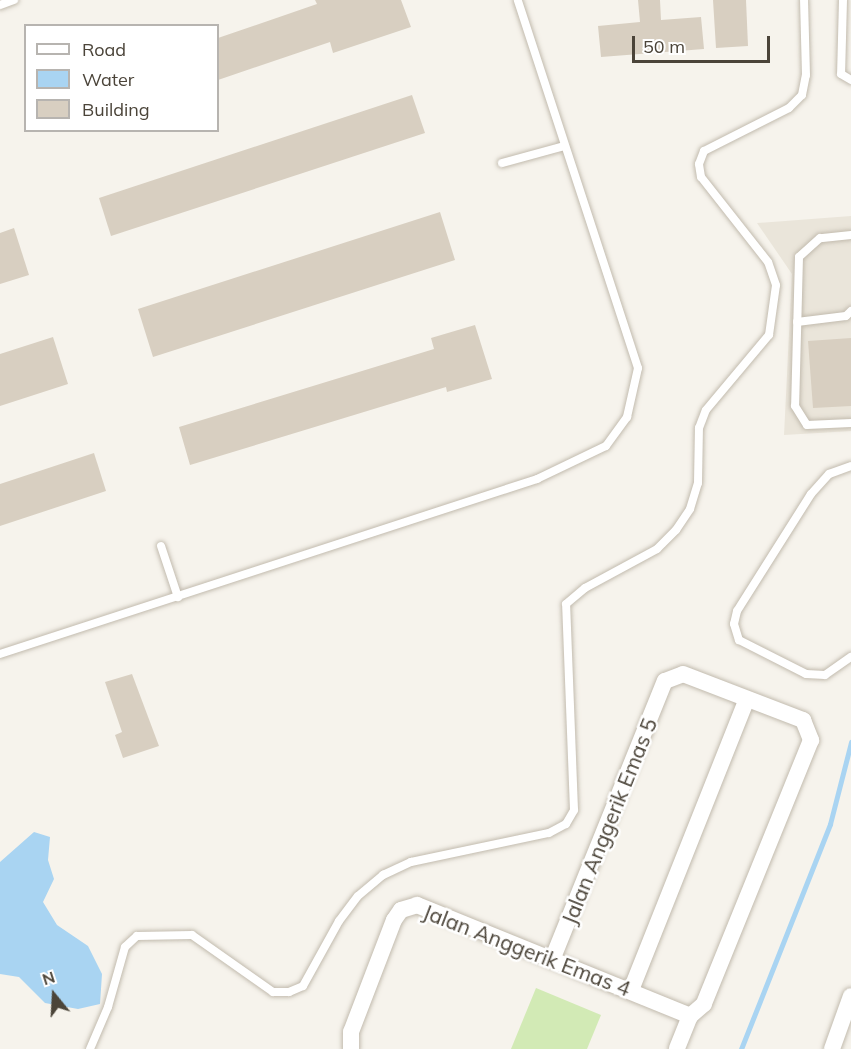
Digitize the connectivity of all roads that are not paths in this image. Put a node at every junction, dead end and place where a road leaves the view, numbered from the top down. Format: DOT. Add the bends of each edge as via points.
graph roads {
  1 [pos="14,0"];
  2 [pos="518,0"];
  3 [pos="804,0"];
  4 [pos="843,0"];
  5 [pos="0,5"];
  6 [pos="851,80"];
  7 [pos="564,146"];
  8 [pos="502,163"];
  9 [pos="851,235"];
  10 [pos="851,311"];
  11 [pos="797,321"];
  12 [pos="851,423"];
  13 [pos="851,466"];
  14 [pos="161,546"];
  15 [pos="178,597"];
  16 [pos="0,654"];
  17 [pos="851,657"];
  18 [pos="747,699"];
  19 [pos="552,960"];
  20 [pos="631,990"];
  21 [pos="851,996"];
  22 [pos="690,1016"];
  23 [pos="90,1049"];
  24 [pos="351,1049"];
  25 [pos="677,1049"];
  26 [pos="832,1049"];
  1 -- 5 [label="lane"];
  2 -- 7 [label="lane"];
  3 -- 23 [label="lane" via="806,75 802,95 789,108 704,151 699,164 701,177 768,262 776,285 769,335 706,410 699,428 698,483 690,509 676,530 657,549 585,588 567,604 574,810 566,824 549,833 411,862 383,875 358,896 339,921 303,986 289,992 273,992 192,935 137,936 125,947 108,1007"];
  4 -- 6 [label="lane" via="841,74"];
  7 -- 8 [label="lane"];
  7 -- 15 [label="lane" via="638,368 627,417 606,446 537,479"];
  9 -- 11 [label="lane" via="820,238 799,258"];
  10 -- 11 [label="lane" via="846,316"];
  11 -- 12 [label="lane" via="795,405 807,425"];
  13 -- 17 [label="lane" via="829,474 811,494 737,611 734,624 740,640 806,674 825,675"];
  14 -- 15 [label="lane"];
  15 -- 16 [label="lane"];
  18 -- 19 [label="street, Jalan Anggerik Emas 5" via="682,674 665,681"];
  18 -- 20 [label="street"];
  18 -- 22 [label="street" via="803,720 811,740 704,1004"];
  19 -- 20 [label="street, Jalan Anggerik Emas 4"];
  19 -- 24 [label="street, Jalan Anggerik Emas 4" via="417,905 401,910 351,1032"];
  20 -- 22 [label="street, Jalan Anggerik Emas 4"];
  21 -- 26 [label="street"];
  22 -- 25 [label="street"];
}
